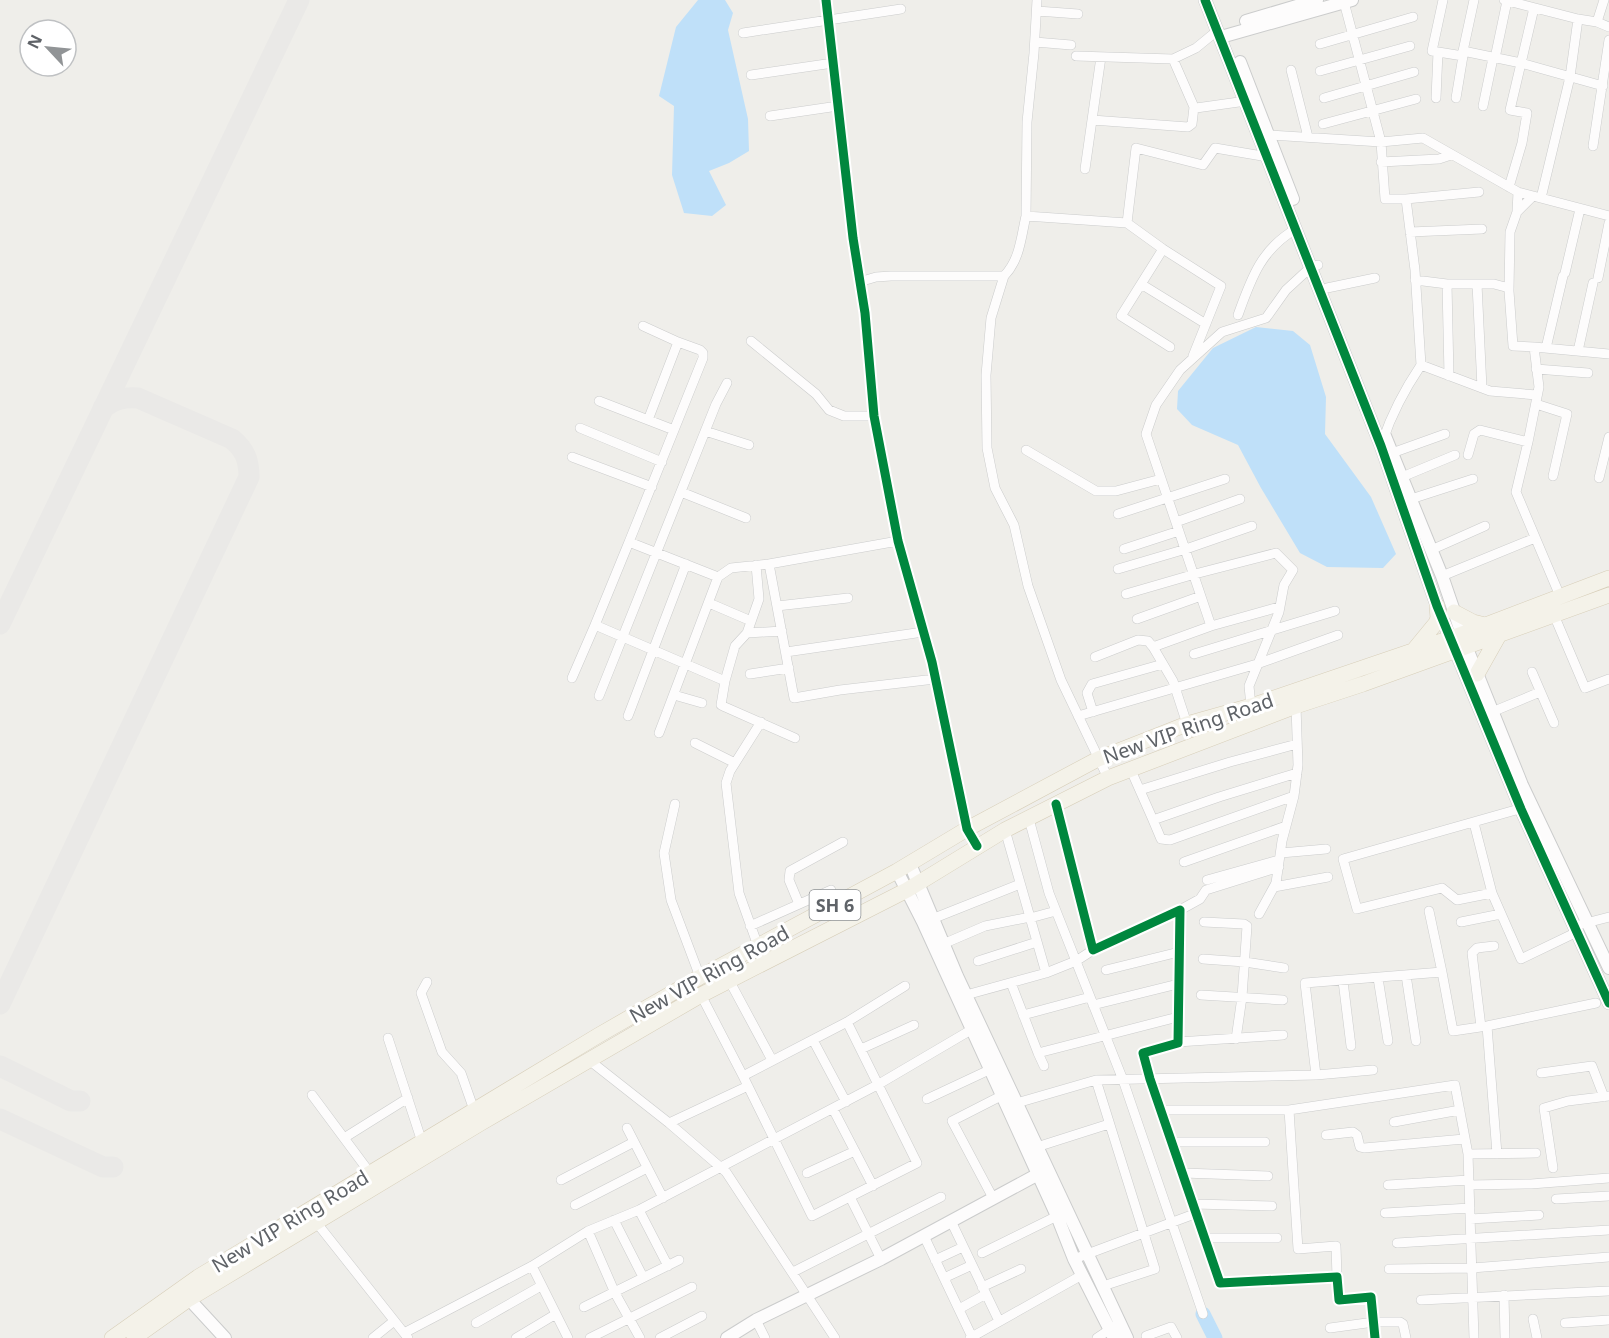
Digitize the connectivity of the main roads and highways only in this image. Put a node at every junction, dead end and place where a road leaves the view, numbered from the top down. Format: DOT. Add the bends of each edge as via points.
graph roads {
  1 [pos="1605,579"];
  2 [pos="1608,595"];
  3 [pos="1437,606"];
  4 [pos="1454,612"];
  5 [pos="1485,625"];
  6 [pos="1499,635"];
  7 [pos="1459,642"];
  8 [pos="1413,651"];
  9 [pos="1477,674"];
  10 [pos="307,1222"];
  11 [pos="112,1338"];
  12 [pos="134,1338"];
  1 -- 2 [label="main road"];
  1 -- 5 [label="main road, New VIP Ring Road / SH 6"];
  2 -- 6 [label="main road, New VIP Ring Road / SH 6"];
  3 -- 8 [label="main road" via="1436,623"];
  4 -- 5 [label="main road"];
  5 -- 7 [label="main road, New VIP Ring Road / SH 6"];
  6 -- 7 [label="main road, New VIP Ring Road / SH 6"];
  6 -- 9 [label="main road"];
  7 -- 8 [label="main road, New VIP Ring Road / SH 6"];
  7 -- 10 [label="main road, New VIP Ring Road / SH 6" via="1364,684 1130,768 1056,804 977,846 912,887 700,995"];
  8 -- 10 [label="main road, New VIP Ring Road / SH 6" via="1187,724 1098,759 598,1035 370,1173"];
  10 -- 11 [label="main road, New VIP Ring Road / SH 6" via="198,1277"];
  10 -- 12 [label="main road, New VIP Ring Road / SH 6"];
}
